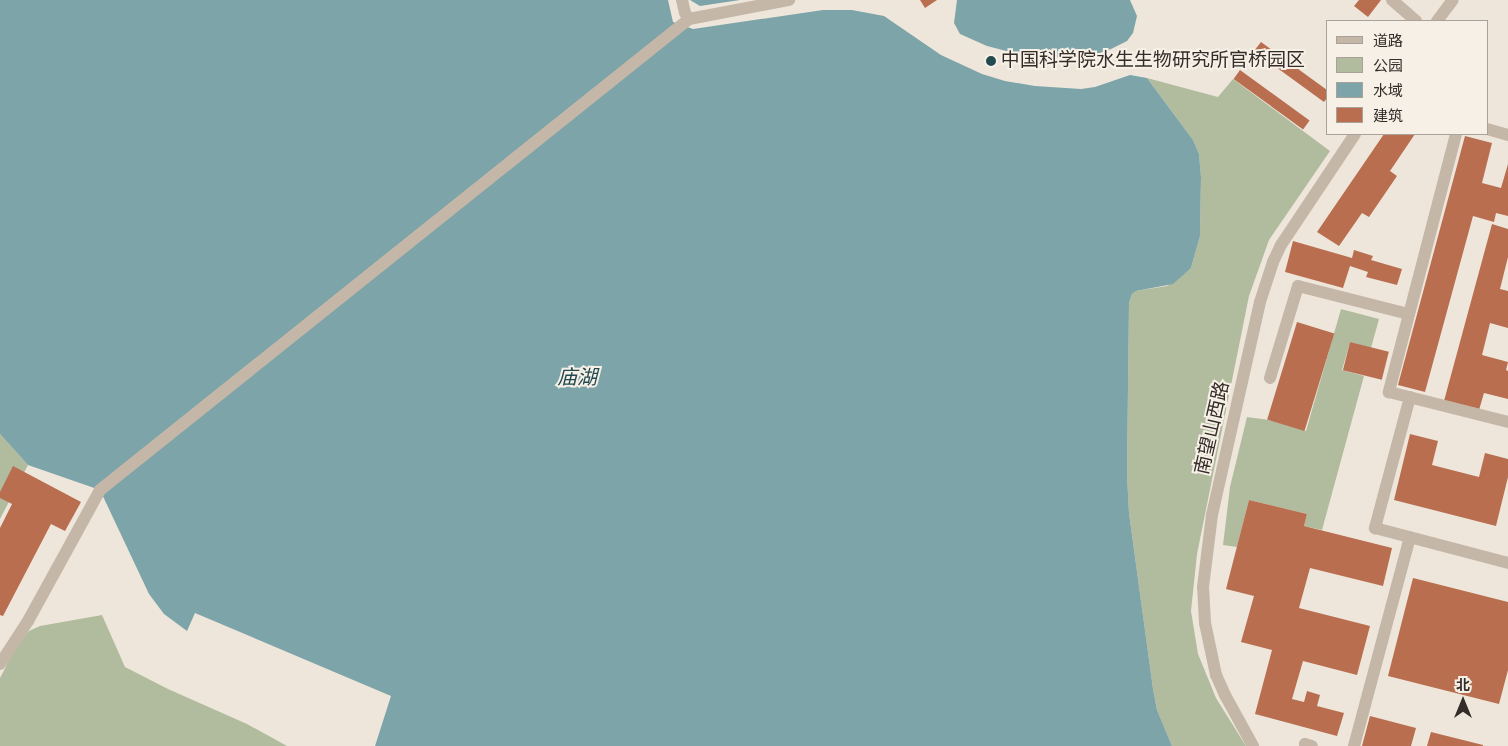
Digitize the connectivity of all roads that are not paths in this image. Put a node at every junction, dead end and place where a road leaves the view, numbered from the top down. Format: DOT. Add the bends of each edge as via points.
graph roads {
  1 [pos="682,0"];
  2 [pos="789,0"];
  3 [pos="1392,0"];
  4 [pos="1454,0"];
  5 [pos="689,19"];
  6 [pos="1415,20"];
  7 [pos="1438,20"];
  8 [pos="1488,129"];
  9 [pos="1508,134"];
  10 [pos="1354,135"];
  11 [pos="1456,135"];
  12 [pos="1409,314"];
  13 [pos="1270,378"];
  14 [pos="1410,397"];
  15 [pos="1508,422"];
  16 [pos="1410,537"];
  17 [pos="1508,563"];
  18 [pos="0,664"];
  19 [pos="1253,746"];
  20 [pos="1305,746"];
  21 [pos="1312,746"];
  22 [pos="1354,746"];
  1 -- 5 [label="street"];
  2 -- 5 [label="street"];
  3 -- 6 [label="street"];
  4 -- 7 [label="street"];
  5 -- 18 [label="street" via="100,490 28,621"];
  8 -- 9 [label="street"];
  10 -- 19 [label="street, 南望山西路" via="1273,262 1260,302 1212,515 1203,587 1204,623 1216,675"];
  11 -- 12 [label="street"];
  12 -- 13 [label="street" via="1298,286"];
  12 -- 14 [label="street" via="1389,392"];
  14 -- 15 [label="street"];
  14 -- 16 [label="street" via="1375,528"];
  16 -- 17 [label="street"];
  16 -- 22 [label="street"];
  20 -- 21 [label="street"];
}
